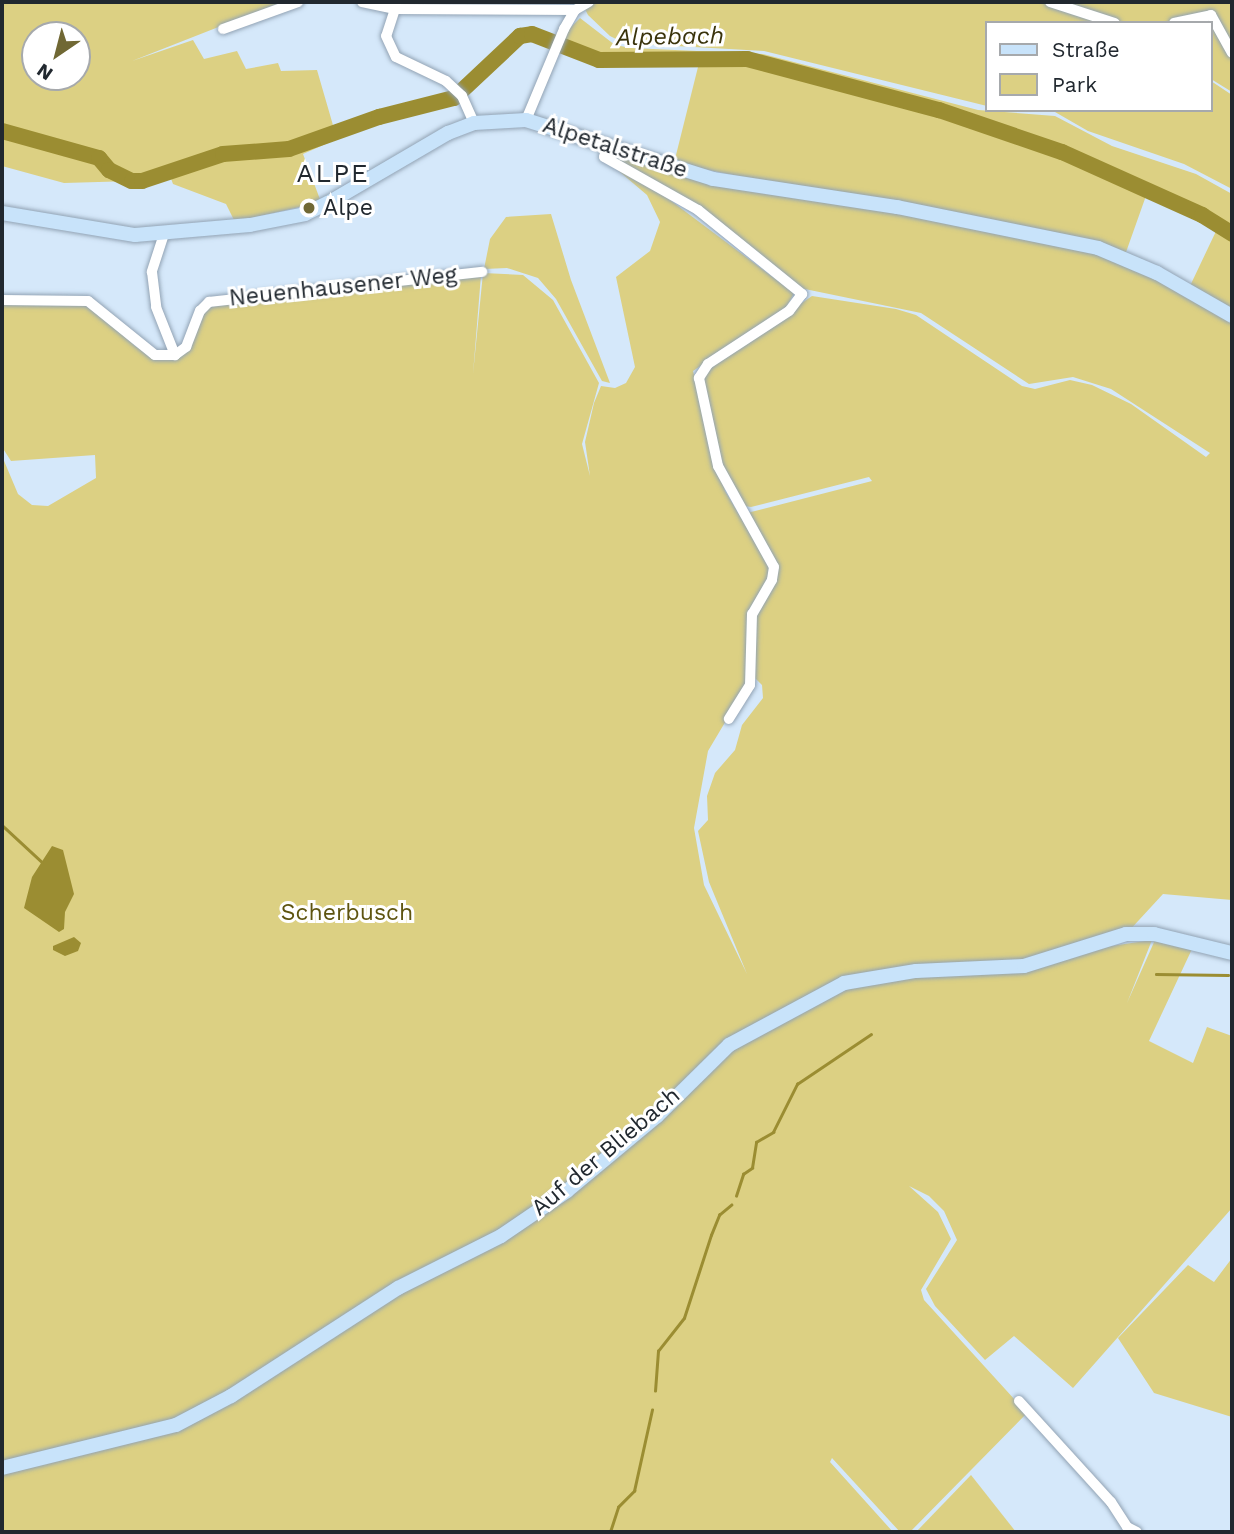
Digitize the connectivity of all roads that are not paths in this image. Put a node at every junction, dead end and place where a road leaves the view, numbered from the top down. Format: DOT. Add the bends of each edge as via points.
graph roads {
  1 [pos="298,2"];
  2 [pos="362,2"];
  3 [pos="427,2"];
  4 [pos="589,2"];
  5 [pos="1050,2"];
  6 [pos="395,9"];
  7 [pos="418,10"];
  8 [pos="575,10"];
  9 [pos="1109,21"];
  10 [pos="1183,21"];
  11 [pos="223,29"];
  12 [pos="1232,53"];
  13 [pos="526,120"];
  14 [pos="474,123"];
  15 [pos="610,144"];
  16 [pos="2,213"];
  17 [pos="164,234"];
  18 [pos="482,272"];
  19 [pos="2,300"];
  20 [pos="1232,316"];
  21 [pos="175,355"];
  22 [pos="729,719"];
  23 [pos="1232,953"];
  24 [pos="1019,1401"];
  25 [pos="2,1468"];
  26 [pos="1138,1532"];
  1 -- 11 [label="street"];
  2 -- 6 [label="street"];
  3 -- 7 [label="street"];
  4 -- 8 [label="street"];
  5 -- 9 [label="street"];
  6 -- 7 [label="street"];
  6 -- 14 [label="street" via="386,36 396,57 458,92"];
  7 -- 8 [label="street"];
  8 -- 13 [label="street"];
  10 -- 12 [label="street" via="1211,15"];
  13 -- 14 [label="street, Alpetalstraße"];
  13 -- 15 [label="street, Alpetalstraße"];
  14 -- 17 [label="street, Alpetalstraße" via="417,149 305,214"];
  15 -- 20 [label="street, Alpetalstraße" via="713,179 897,207 1098,248 1157,272"];
  15 -- 22 [label="street" via="604,157 698,210 803,294 789,311 708,364 699,378 718,466 774,566 772,580 752,614 750,685"];
  16 -- 17 [label="street, Alpetalstraße" via="108,232"];
  17 -- 21 [label="street" via="152,272 156,307"];
  18 -- 21 [label="street, Neuenhausener Weg" via="209,302 200,311 186,347"];
  19 -- 21 [label="street" via="88,301 155,355"];
  23 -- 25 [label="street, Auf der Bliebach" via="1162,935 1126,934 1024,966 916,971 844,983 730,1045 648,1124 567,1191 501,1236 398,1288 231,1396 176,1425"];
  24 -- 26 [label="street" via="1111,1502 1127,1527"];
}
